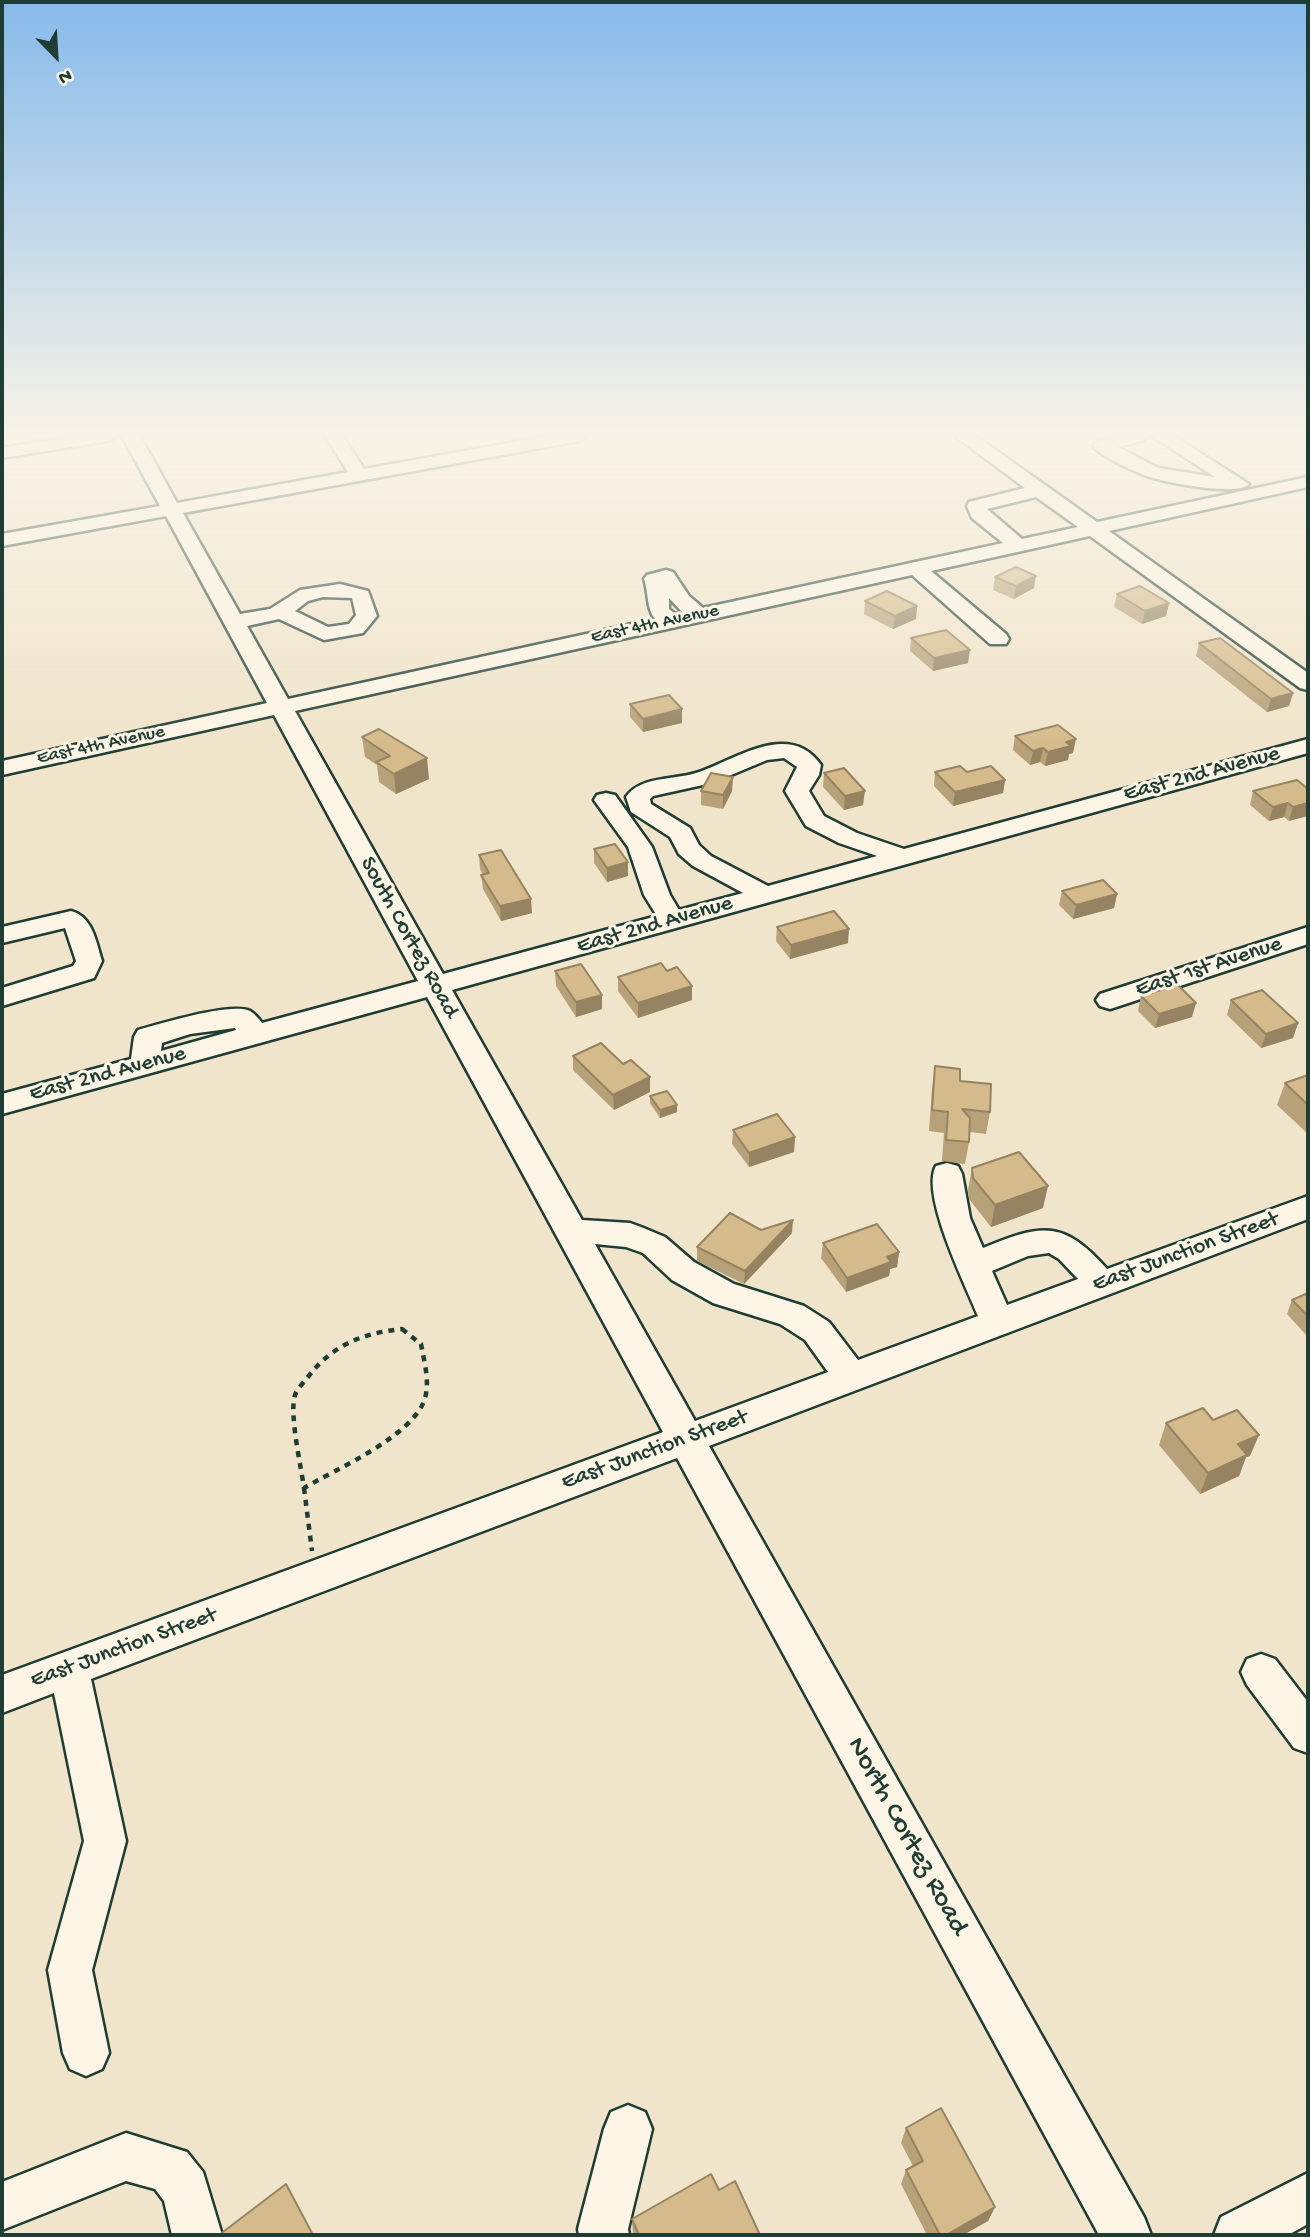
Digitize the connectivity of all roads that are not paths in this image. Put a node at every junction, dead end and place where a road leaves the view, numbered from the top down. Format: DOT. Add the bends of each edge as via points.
graph roads {
  1 [pos="189,540"];
  2 [pos="1012,540"];
  3 [pos="1040,540"];
  4 [pos="1110,540"];
  5 [pos="1018,545"];
  6 [pos="916,568"];
  7 [pos="279,612"];
  8 [pos="698,615"];
  9 [pos="233,621"];
  10 [pos="670,622"];
  11 [pos="998,639"];
  12 [pos="1308,683"];
  13 [pos="281,707"];
  14 [pos="1308,746"];
  15 [pos="2,768"];
  16 [pos="606,800"];
  17 [pos="904,857"];
  18 [pos="767,895"];
  19 [pos="673,921"];
  20 [pos="2,935"];
  21 [pos="1308,935"];
  22 [pos="435,988"];
  23 [pos="2,997"];
  24 [pos="1110,1000"];
  25 [pos="2,1104"];
  26 [pos="947,1174"];
  27 [pos="1308,1207"];
  28 [pos="570,1231"];
  29 [pos="974,1265"];
  30 [pos="1102,1284"];
  31 [pos="998,1323"];
  32 [pos="851,1377"];
  33 [pos="686,1439"];
  34 [pos="69,1670"];
  35 [pos="1261,1672"];
  36 [pos="2,1694"];
  37 [pos="1308,1734"];
  38 [pos="86,2053"];
  39 [pos="628,2129"];
  40 [pos="1308,2197"];
  41 [pos="2,2206"];
  42 [pos="197,2235"];
  43 [pos="604,2235"];
  44 [pos="1126,2235"];
  45 [pos="1238,2235"];
  1 -- 9 [label="street, South Cortez Road"];
  2 -- 5 [label="street"];
  3 -- 5 [label="street, East 4th Avenue"];
  4 -- 12 [label="street"];
  5 -- 6 [label="street, East 4th Avenue"];
  6 -- 8 [label="street, East 4th Avenue"];
  6 -- 11 [label="street"];
  7 -- 9 [label="street"];
  8 -- 10 [label="street, East 4th Avenue"];
  8 -- 10 [label="street" via="680,599 666,576 654,579 659,610"];
  9 -- 13 [label="street, South Cortez Road"];
  10 -- 13 [label="street, East 4th Avenue"];
  13 -- 15 [label="street, East 4th Avenue"];
  13 -- 22 [label="street, South Cortez Road"];
  14 -- 17 [label="street, East 2nd Avenue"];
  16 -- 19 [label="street" via="640,848 657,895"];
  17 -- 18 [label="street, East 2nd Avenue"];
  17 -- 18 [label="street" via="815,821 797,791 809,765 791,750 754,756 703,778 645,791 638,797 640,807 681,833 688,849 702,861"];
  18 -- 19 [label="street, East 2nd Avenue"];
  19 -- 22 [label="street, East 2nd Avenue"];
  20 -- 23 [label="street" via="71,919 89,961 84,971"];
  21 -- 24 [label="street, East 1st Avenue"];
  22 -- 25 [label="street, East 2nd Avenue"];
  22 -- 28 [label="street, South Cortez Road"];
  26 -- 29 [label="street" via="954,1218"];
  27 -- 30 [label="street, East Junction Street"];
  28 -- 32 [label="street" via="630,1235 654,1245 683,1272 725,1294 792,1315 817,1331"];
  28 -- 33 [label="street, South Cortez Road"];
  29 -- 30 [label="street" via="1030,1243 1057,1243"];
  29 -- 31 [label="street"];
  30 -- 31 [label="street, East Junction Street"];
  31 -- 32 [label="street, East Junction Street"];
  32 -- 33 [label="street, East Junction Street"];
  33 -- 34 [label="street, East Junction Street"];
  33 -- 44 [label="street, North Cortez Road"];
  34 -- 36 [label="street, East Junction Street"];
  34 -- 38 [label="street" via="105,1841 70,1970"];
  35 -- 37 [label="street"];
  39 -- 43 [label="street"];
  40 -- 45 [label="street"];
  41 -- 42 [label="street" via="126,2157 170,2169 186,2189"];
}
